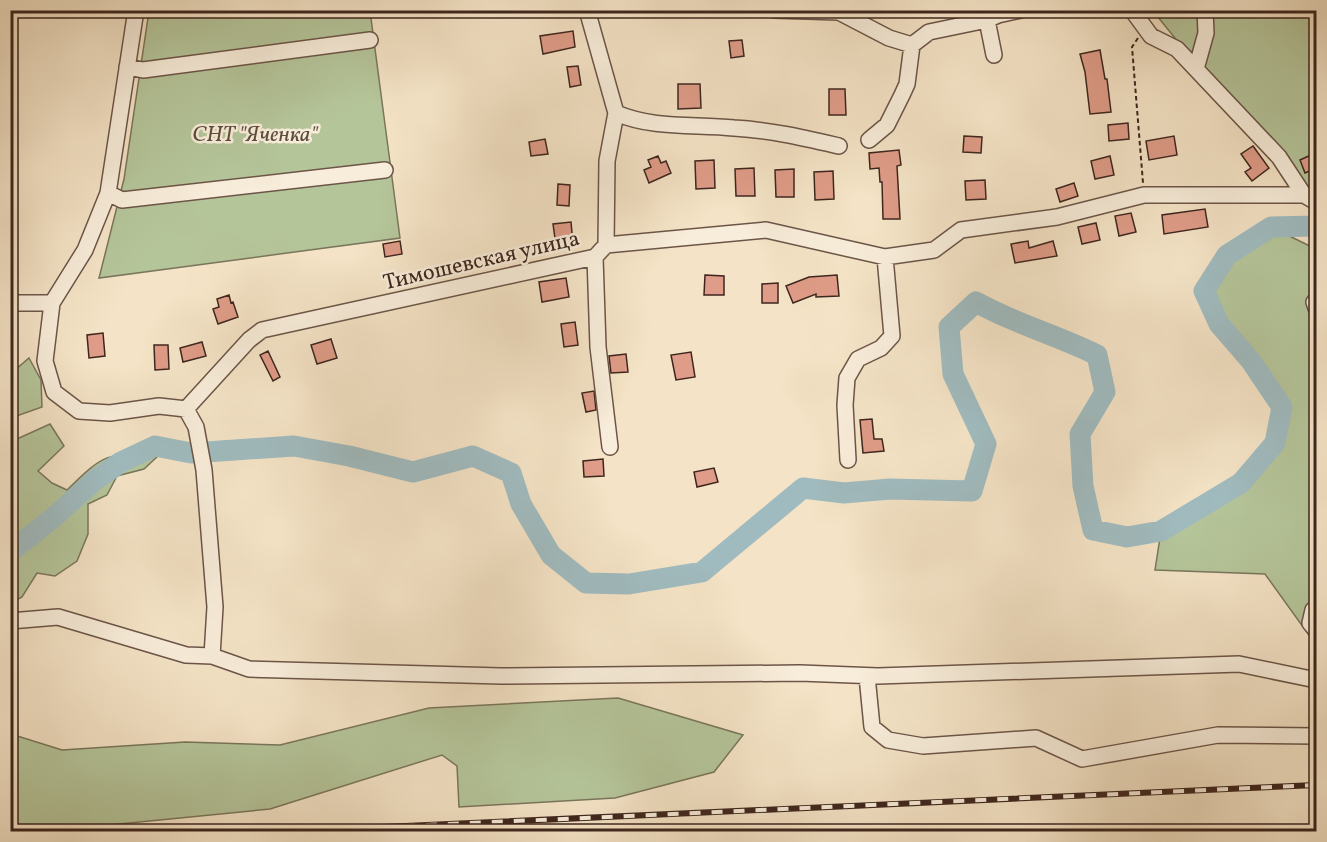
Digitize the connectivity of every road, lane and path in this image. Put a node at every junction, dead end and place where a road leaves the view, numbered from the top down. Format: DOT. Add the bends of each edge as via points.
graph roads {
  1 [pos="136,10"];
  2 [pos="587,10"];
  3 [pos="774,10"];
  4 [pos="1021,10"];
  5 [pos="1132,10"];
  6 [pos="1205,10"];
  7 [pos="987,20"];
  8 [pos="1144,27"];
  9 [pos="370,40"];
  10 [pos="912,45"];
  11 [pos="994,55"];
  12 [pos="127,67"];
  13 [pos="1196,69"];
  14 [pos="616,113"];
  15 [pos="869,140"];
  16 [pos="839,146"];
  17 [pos="385,170"];
  18 [pos="108,193"];
  19 [pos="1144,195"];
  20 [pos="1310,198"];
  21 [pos="606,244"];
  22 [pos="595,257"];
  23 [pos="885,257"];
  24 [pos="10,303"];
  25 [pos="52,303"];
  26 [pos="186,410"];
  27 [pos="610,447"];
  28 [pos="848,460"];
  29 [pos="1317,609"];
  30 [pos="10,621"];
  31 [pos="1317,630"];
  32 [pos="212,656"];
  33 [pos="872,676"];
  34 [pos="1317,680"];
  35 [pos="1317,736"];
  1 -- 12 [label="street"];
  2 -- 14 [label="street"];
  3 -- 10 [label="street" via="839,12 889,38"];
  4 -- 7 [label="street"];
  5 -- 8 [label="street, Тимошевская улица"];
  6 -- 13 [label="street" via="1206,33"];
  7 -- 10 [label="street" via="929,32"];
  7 -- 11 [label="street"];
  8 -- 13 [label="street, Тимошевская улица" via="1151,36 1177,49"];
  8 -- 19 [label="path" via="1132,47"];
  9 -- 12 [label="street" via="143,70"];
  10 -- 15 [label="street" via="905,90 887,125"];
  12 -- 18 [label="street"];
  13 -- 20 [label="street, Тимошевская улица" via="1279,157"];
  14 -- 16 [label="street" via="659,125 767,131"];
  14 -- 21 [label="street" via="607,161"];
  17 -- 18 [label="street" via="122,200"];
  18 -- 25 [label="street" via="85,250"];
  19 -- 20 [label="street, Тимошевская улица"];
  19 -- 23 [label="street, Тимошевская улица" via="1057,217 961,230 934,250"];
  21 -- 22 [label="street, Тимошевская улица"];
  21 -- 23 [label="street, Тимошевская улица" via="766,230"];
  22 -- 26 [label="street, Тимошевская улица" via="262,330"];
  22 -- 27 [label="street" via="598,347"];
  23 -- 28 [label="street" via="892,336 881,348 858,359 847,378"];
  24 -- 25 [label="street"];
  25 -- 26 [label="street" via="45,361 54,392 79,411 110,413 159,406"];
  26 -- 32 [label="street" via="196,427 204,470 215,607"];
  29 -- 31 [label="street" via="1313,610 1310,623"];
  30 -- 32 [label="street" via="57,617 186,655"];
  32 -- 33 [label="street" via="249,669 501,676"];
  33 -- 34 [label="street" via="1239,664"];
  33 -- 35 [label="street" via="872,727 888,740 923,746 1036,738 1082,759 1218,735"];
}
